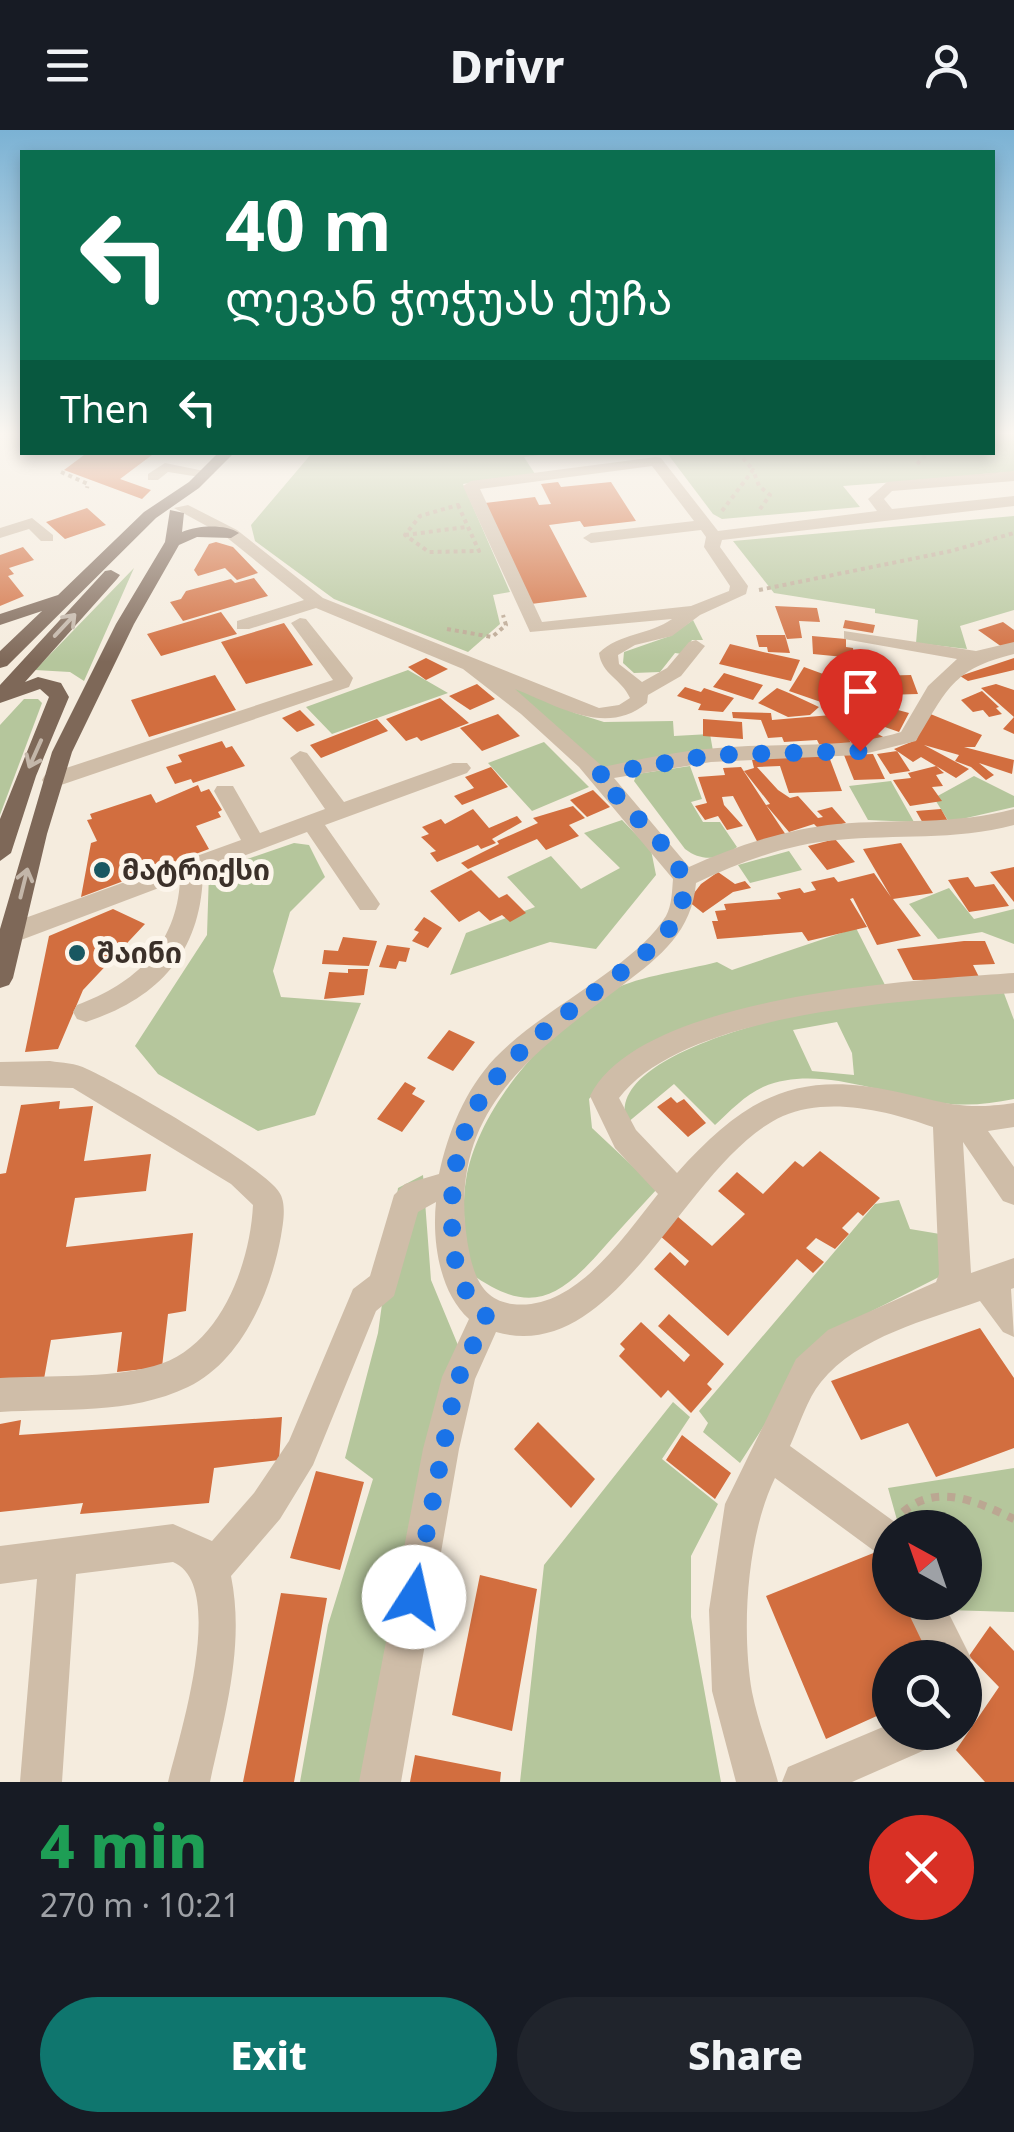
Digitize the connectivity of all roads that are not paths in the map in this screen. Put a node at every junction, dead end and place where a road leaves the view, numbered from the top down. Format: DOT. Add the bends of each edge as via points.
graph roads {
  1 [pos="158,508"];
  2 [pos="481,508"];
  3 [pos="692,508"];
  4 [pos="883,508"];
  5 [pos="950,508"];
  6 [pos="179,510"];
  7 [pos="888,515"];
  8 [pos="709,531"];
  9 [pos="231,532"];
  10 [pos="0,533"];
  11 [pos="47,538"];
  12 [pos="590,538"];
  13 [pos="173,542"];
  14 [pos="66,597"];
  15 [pos="317,602"];
  16 [pos="694,612"];
  17 [pos="1,618"];
  18 [pos="300,623"];
  19 [pos="243,625"];
  20 [pos="851,635"];
  21 [pos="696,646"];
  22 [pos="1014,648"];
  23 [pos="976,658"];
  24 [pos="0,662"];
  25 [pos="470,665"];
  26 [pos="640,691"];
  27 [pos="0,698"];
  28 [pos="300,758"];
  29 [pos="460,768"];
  30 [pos="597,775"];
  31 [pos="53,780"];
  32 [pos="225,791"];
  33 [pos="339,812"];
  34 [pos="1014,817"];
  35 [pos="311,822"];
  36 [pos="254,842"];
  37 [pos="0,853"];
  38 [pos="192,866"];
  39 [pos="685,878"];
  40 [pos="368,904"];
  41 [pos="12,933"];
  42 [pos="0,978"];
  43 [pos="1014,984"];
  44 [pos="86,1012"];
  45 [pos="0,1074"];
  46 [pos="1014,1115"];
  47 [pos="955,1118"];
  48 [pos="451,1184"];
  49 [pos="1014,1192"];
  50 [pos="679,1194"];
  51 [pos="1001,1278"];
  52 [pos="937,1300"];
  53 [pos="486,1316"];
  54 [pos="1014,1321"];
  55 [pos="0,1395"];
  56 [pos="769,1452"];
  57 [pos="872,1514"];
  58 [pos="58,1557"];
  59 [pos="0,1565"];
  60 [pos="212,1570"];
  61 [pos="878,1750"];
  62 [pos="41,1782"];
  63 [pos="189,1782"];
  64 [pos="380,1782"];
  65 [pos="756,1782"];
  66 [pos="803,1782"];
  1 -- 14 [label="main road"];
  2 -- 16 [label="street" via="536,628"];
  3 -- 8 [label="street"];
  4 -- 7 [label="street"];
  5 -- 7 [label="street"];
  6 -- 9 [label="street"];
  6 -- 13 [label="main road"];
  27 -- 6 [label="main road, one-way"];
  7 -- 8 [label="street"];
  8 -- 12 [label="street"];
  8 -- 16 [label="street" via="738,594"];
  9 -- 13 [label="main road" via="195,532"];
  9 -- 15 [label="street"];
  10 -- 11 [label="street" via="32,523"];
  13 -- 31 [label="main road" via="85,702"];
  14 -- 17 [label="main road"];
  14 -- 24 [label="main road"];
  15 -- 19 [label="street"];
  15 -- 25 [label="street"];
  16 -- 26 [label="street" via="666,632 608,653 610,666"];
  18 -- 31 [label="street" via="342,683"];
  20 -- 23 [label="street"];
  21 -- 26 [label="street" via="674,672"];
  22 -- 23 [label="street"];
  23 -- 30 [label="street" via="933,689 909,736 885,746 712,755"];
  25 -- 26 [label="street" via="598,714 626,712"];
  25 -- 30 [label="street"];
  27 -- 37 [label="main road, one-way" via="38,683 54,687 59,697"];
  28 -- 33 [label="street"];
  29 -- 33 [label="street"];
  30 -- 39 [label="street"];
  41 -- 31 [label="main road, one-way"];
  32 -- 36 [label="street"];
  33 -- 35 [label="street"];
  34 -- 39 [label="street" via="946,833 853,831 805,839 717,862"];
  35 -- 36 [label="street"];
  35 -- 40 [label="street"];
  36 -- 38 [label="street"];
  38 -- 41 [label="street"];
  38 -- 44 [label="street" via="193,897 171,951 143,984"];
  39 -- 48 [label="street" via="680,914 643,955 521,1048 486,1090 460,1138"];
  41 -- 42 [label="main road"];
  43 -- 50 [label="street" via="897,990 781,1009 692,1036 625,1068 604,1096 615,1127"];
  45 -- 55 [label="street" via="78,1077 119,1098 241,1175 268,1200 270,1227 258,1277 189,1370 155,1383"];
  46 -- 47 [label="street"];
  47 -- 49 [label="street"];
  47 -- 50 [label="street" via="860,1097 773,1107 728,1138"];
  47 -- 52 [label="street" via="955,1274 948,1293"];
  48 -- 53 [label="street" via="452,1250 462,1284"];
  48 -- 60 [label="street" via="405,1204 384,1284 364,1300 301,1453"];
  50 -- 53 [label="street" via="576,1304 538,1321"];
  51 -- 52 [label="street"];
  51 -- 54 [label="street"];
  52 -- 56 [label="street" via="840,1342 808,1372"];
  53 -- 64 [label="street" via="459,1377 441,1449"];
  56 -- 57 [label="street"];
  56 -- 65 [label="street" via="743,1504 728,1610 732,1691"];
  58 -- 59 [label="street"];
  58 -- 60 [label="street" via="172,1543 188,1545"];
  58 -- 62 [label="street"];
  60 -- 63 [label="street" via="218,1633"];
  61 -- 66 [label="street"];
}
